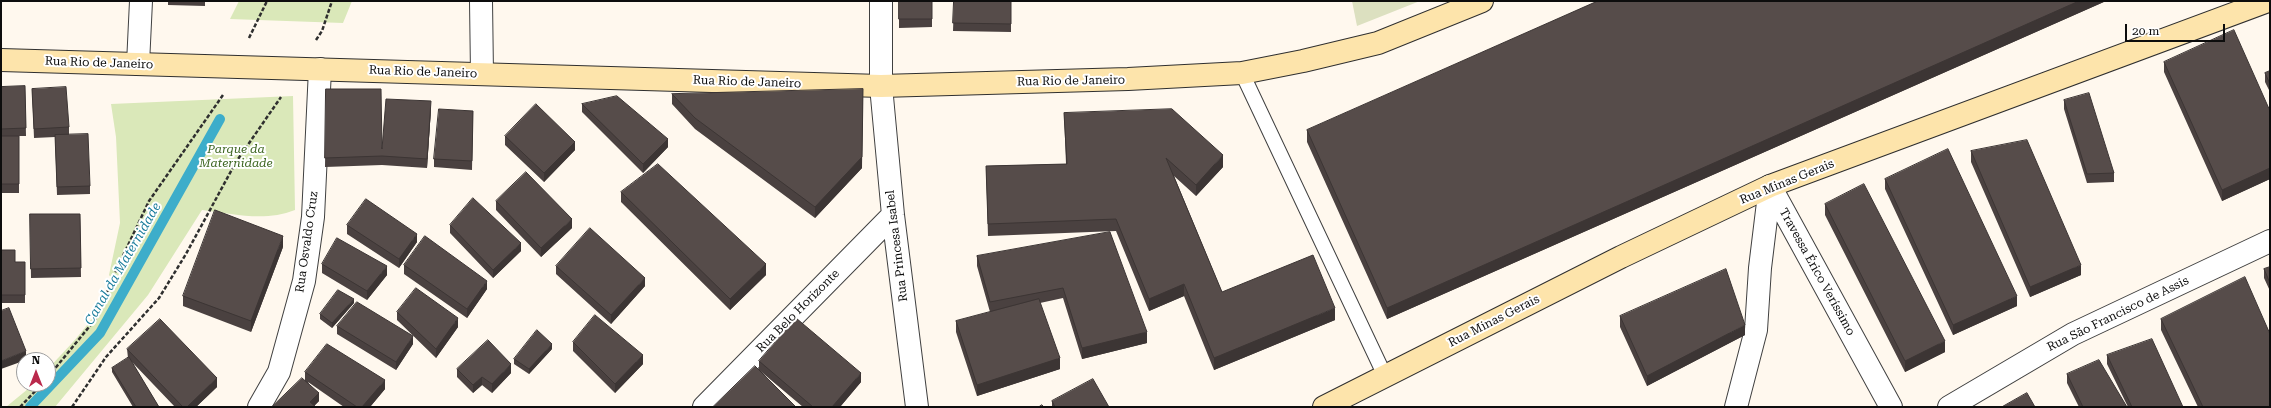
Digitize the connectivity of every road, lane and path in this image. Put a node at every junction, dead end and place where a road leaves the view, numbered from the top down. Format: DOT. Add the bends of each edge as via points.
graph roads {
  1 [pos="141,1"];
  2 [pos="267,1"];
  3 [pos="332,1"];
  4 [pos="481,1"];
  5 [pos="881,1"];
  6 [pos="1482,1"];
  7 [pos="2268,1"];
  8 [pos="1,60"];
  9 [pos="138,64"];
  10 [pos="235,67"];
  11 [pos="296,68"];
  12 [pos="320,69"];
  13 [pos="1242,73"];
  14 [pos="482,74"];
  15 [pos="881,86"];
  16 [pos="221,99"];
  17 [pos="1770,186"];
  18 [pos="893,215"];
  19 [pos="2270,241"];
  20 [pos="56,366"];
  21 [pos="1385,376"];
  22 [pos="34,392"];
  23 [pos="20,407"];
  24 [pos="72,407"];
  25 [pos="259,407"];
  26 [pos="704,407"];
  27 [pos="917,407"];
  28 [pos="1324,407"];
  29 [pos="1736,407"];
  30 [pos="1891,407"];
  31 [pos="1949,407"];
  1 -- 9 [label="street"];
  2 -- 10 [label="path"];
  3 -- 11 [label="path" via="322,31"];
  4 -- 14 [label="street"];
  5 -- 15 [label="street, Rua Princesa Isabel"];
  6 -- 13 [label="main road, Rua Rio de Janeiro" via="1378,43"];
  7 -- 17 [label="main road, Rua Minas Gerais"];
  8 -- 9 [label="main road, Rua Rio de Janeiro"];
  9 -- 10 [label="main road, Rua Rio de Janeiro"];
  10 -- 11 [label="main road, Rua Rio de Janeiro"];
  11 -- 12 [label="main road, Rua Rio de Janeiro"];
  11 -- 24 [label="path" via="277,105 236,162 159,298 106,357"];
  12 -- 14 [label="main road, Rua Rio de Janeiro"];
  12 -- 25 [label="street, Rua Osvaldo Cruz" via="313,217 304,281 279,372"];
  13 -- 15 [label="main road, Rua Rio de Janeiro"];
  13 -- 21 [label="lane"];
  14 -- 15 [label="main road, Rua Rio de Janeiro"];
  15 -- 18 [label="street, Rua Princesa Isabel"];
  16 -- 20 [label="path" via="149,201 112,279 98,316"];
  17 -- 21 [label="main road, Rua Minas Gerais" via="1621,257"];
  17 -- 29 [label="street, Travessa Érico Veríssimo" via="1760,268 1756,330"];
  17 -- 30 [label="street, Travessa Érico Veríssimo"];
  18 -- 26 [label="street, Rua Belo Horizonte"];
  18 -- 27 [label="street, Rua Princesa Isabel"];
  19 -- 31 [label="street, Rua São Francisco de Assis" via="2073,334"];
  21 -- 28 [label="main road, Rua Minas Gerais"];
  22 -- 23 [label="path"];
}
